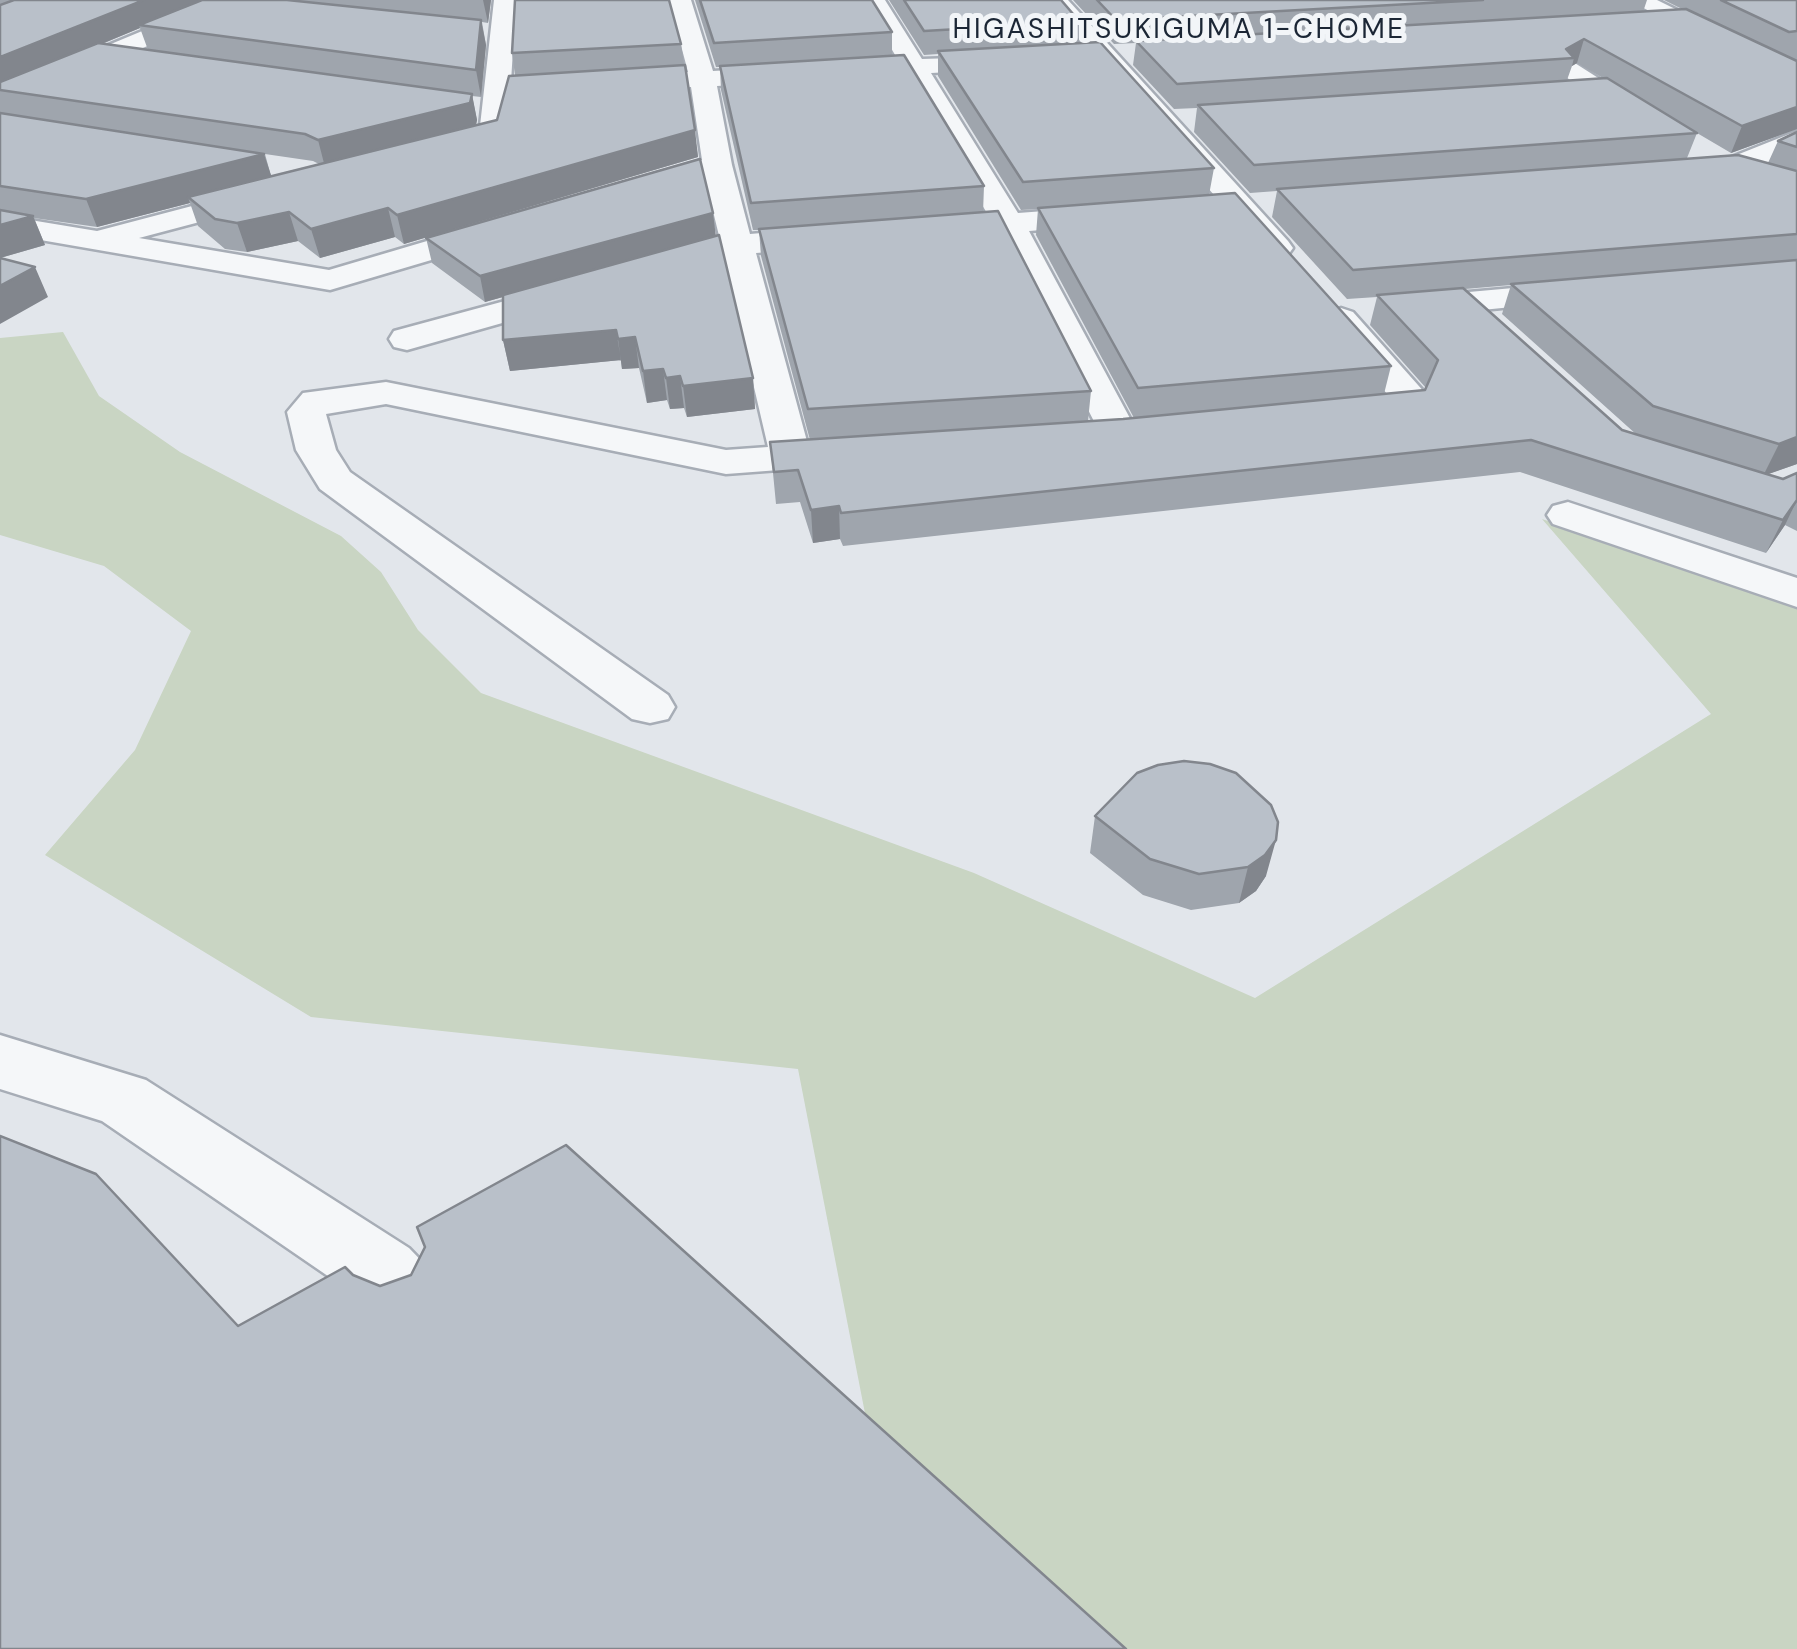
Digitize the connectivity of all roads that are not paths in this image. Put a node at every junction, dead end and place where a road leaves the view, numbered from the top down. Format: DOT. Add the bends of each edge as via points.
graph roads {
  1 [pos="504,0"];
  2 [pos="680,0"];
  3 [pos="874,0"];
  4 [pos="1056,0"];
  5 [pos="1460,0"];
  6 [pos="1639,0"];
  7 [pos="240,5"];
  8 [pos="1682,22"];
  9 [pos="1625,26"];
  10 [pos="1548,30"];
  11 [pos="1510,32"];
  12 [pos="1472,34"];
  13 [pos="1144,54"];
  14 [pos="106,56"];
  15 [pos="1106,56"];
  16 [pos="1068,58"];
  17 [pos="1029,60"];
  18 [pos="165,64"];
  19 [pos="914,67"];
  20 [pos="1797,79"];
  21 [pos="703,80"];
  22 [pos="1604,92"];
  23 [pos="1566,95"];
  24 [pos="0,100"];
  25 [pos="491,103"];
  26 [pos="1203,120"];
  27 [pos="1165,122"];
  28 [pos="1797,139"];
  29 [pos="474,141"];
  30 [pos="716,164"];
  31 [pos="1729,168"];
  32 [pos="1650,174"];
  33 [pos="1763,180"];
  34 [pos="298,187"];
  35 [pos="606,198"];
  36 [pos="1279,202"];
  37 [pos="1240,206"];
  38 [pos="1201,208"];
  39 [pos="1144,212"];
  40 [pos="533,220"];
  41 [pos="1008,222"];
  42 [pos="0,224"];
  43 [pos="893,232"];
  44 [pos="855,235"];
  45 [pos="92,240"];
  46 [pos="740,244"];
  47 [pos="1300,273"];
  48 [pos="1621,289"];
  49 [pos="1464,302"];
  50 [pos="1493,330"];
  51 [pos="408,339"];
  52 [pos="1308,418"];
  53 [pos="1157,432"];
  54 [pos="1119,435"];
  55 [pos="1080,438"];
  56 [pos="887,452"];
  57 [pos="790,459"];
  58 [pos="1568,515"];
  59 [pos="1797,594"];
  60 [pos="650,707"];
  61 [pos="0,1062"];
  62 [pos="412,1303"];
  1 -- 25 [label="street" via="493,35"];
  2 -- 21 [label="street"];
  3 -- 19 [label="street"];
  4 -- 15 [label="street"];
  5 -- 11 [label="street"];
  6 -- 8 [label="street"];
  7 -- 14 [label="street"];
  8 -- 9 [label="street"];
  8 -- 20 [label="street"];
  10 -- 11 [label="street"];
  11 -- 12 [label="street"];
  11 -- 22 [label="street"];
  13 -- 15 [label="street"];
  14 -- 18 [label="street"];
  14 -- 24 [label="street"];
  15 -- 16 [label="street"];
  15 -- 27 [label="street"];
  17 -- 19 [label="street"];
  19 -- 21 [label="street"];
  19 -- 41 [label="street"];
  21 -- 25 [label="street"];
  21 -- 30 [label="street"];
  22 -- 23 [label="street"];
  22 -- 31 [label="street"];
  25 -- 29 [label="street" via="491,136"];
  26 -- 27 [label="street"];
  27 -- 37 [label="street"];
  28 -- 31 [label="street"];
  30 -- 35 [label="street"];
  30 -- 46 [label="street"];
  31 -- 32 [label="street"];
  31 -- 33 [label="street"];
  34 -- 45 [label="street"];
  36 -- 37 [label="street"];
  37 -- 38 [label="street"];
  37 -- 47 [label="street"];
  39 -- 41 [label="street"];
  40 -- 45 [label="street" via="330,280"];
  41 -- 43 [label="street"];
  41 -- 54 [label="street"];
  42 -- 45 [label="street"];
  44 -- 46 [label="street"];
  46 -- 51 [label="street"];
  46 -- 57 [label="street"];
  48 -- 49 [label="street"];
  49 -- 50 [label="street"];
  49 -- 52 [label="street" via="1330,307 1407,394 1402,410"];
  53 -- 54 [label="street"];
  54 -- 55 [label="street"];
  56 -- 57 [label="street"];
  57 -- 60 [label="street" via="726,462 386,394 317,401 306,412 316,450 335,480"];
  58 -- 59 [label="street"];
  61 -- 62 [label="street" via="123,1100 382,1272"];
}
